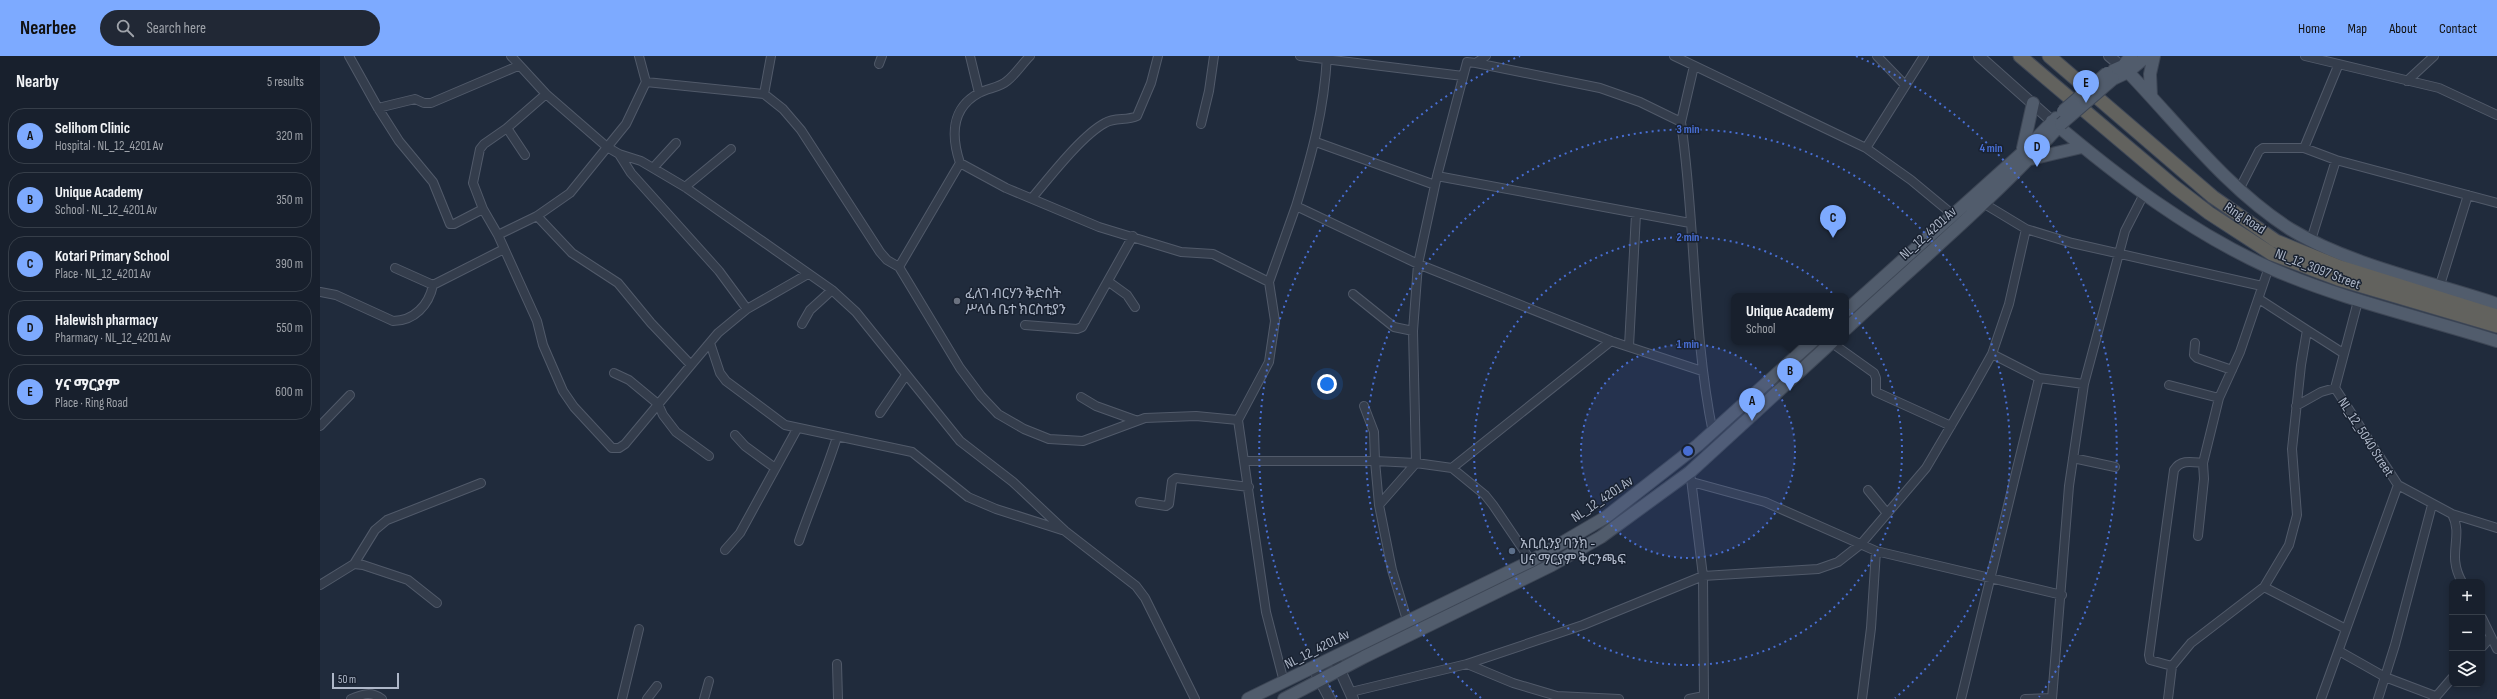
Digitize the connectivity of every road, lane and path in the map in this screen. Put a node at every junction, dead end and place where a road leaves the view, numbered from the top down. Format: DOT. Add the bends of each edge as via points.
graph roads {
  1 [pos="349,56"];
  2 [pos="511,56"];
  3 [pos="639,56"];
  4 [pos="771,56"];
  5 [pos="970,56"];
  6 [pos="1030,56"];
  7 [pos="1158,56"];
  8 [pos="1214,56"];
  9 [pos="1300,56"];
  10 [pos="1486,56"];
  11 [pos="1674,56"];
  12 [pos="1877,56"];
  13 [pos="1924,56"];
  14 [pos="1979,56"];
  15 [pos="2020,56"];
  16 [pos="2049,56"];
  17 [pos="2109,56"];
  18 [pos="2132,56"];
  19 [pos="2147,56"];
  20 [pos="2154,56"];
  21 [pos="2305,56"];
  22 [pos="2434,56"];
  23 [pos="1327,58"];
  24 [pos="1468,59"];
  25 [pos="1686,59"];
  26 [pos="2322,59"];
  27 [pos="1476,63"];
  28 [pos="518,66"];
  29 [pos="1694,66"];
  30 [pos="2338,66"];
  31 [pos="2125,69"];
  32 [pos="1463,76"];
  33 [pos="2407,80"];
  34 [pos="646,82"];
  35 [pos="1905,85"];
  36 [pos="979,93"];
  37 [pos="546,94"];
  38 [pos="764,94"];
  39 [pos="2151,96"];
  40 [pos="2033,103"];
  41 [pos="378,108"];
  42 [pos="2497,116"];
  43 [pos="1681,122"];
  44 [pos="2057,122"];
  45 [pos="1201,124"];
  46 [pos="507,128"];
  47 [pos="1316,142"];
  48 [pos="676,143"];
  49 [pos="607,147"];
  50 [pos="2082,147"];
  51 [pos="1866,148"];
  52 [pos="2304,148"];
  53 [pos="731,149"];
  54 [pos="525,154"];
  55 [pos="618,154"];
  56 [pos="2025,156"];
  57 [pos="2336,160"];
  58 [pos="960,163"];
  59 [pos="653,168"];
  60 [pos="1437,176"];
  61 [pos="1435,185"];
  62 [pos="685,186"];
  63 [pos="2240,188"];
  64 [pos="2144,194"];
  65 [pos="2468,195"];
  66 [pos="1032,198"];
  67 [pos="1983,203"];
  68 [pos="2497,203"];
  69 [pos="1296,206"];
  70 [pos="483,209"];
  71 [pos="1636,214"];
  72 [pos="1952,214"];
  73 [pos="537,216"];
  74 [pos="1690,224"];
  75 [pos="2026,229"];
  76 [pos="498,235"];
  77 [pos="1133,236"];
  78 [pos="2311,240"];
  79 [pos="504,249"];
  80 [pos="2120,254"];
  81 [pos="1418,264"];
  82 [pos="899,267"];
  83 [pos="2269,267"];
  84 [pos="395,268"];
  85 [pos="808,274"];
  86 [pos="1109,282"];
  87 [pos="1269,282"];
  88 [pos="433,285"];
  89 [pos="2440,285"];
  90 [pos="2262,286"];
  91 [pos="832,290"];
  92 [pos="320,292"];
  93 [pos="1353,294"];
  94 [pos="2259,299"];
  95 [pos="2358,301"];
  96 [pos="2497,304"];
  97 [pos="1135,307"];
  98 [pos="1849,308"];
  99 [pos="747,309"];
  100 [pos="2497,316"];
  101 [pos="802,324"];
  102 [pos="1025,325"];
  103 [pos="1849,326"];
  104 [pos="2497,326"];
  105 [pos="2307,330"];
  106 [pos="1414,331"];
  107 [pos="1611,341"];
  108 [pos="2497,341"];
  109 [pos="710,343"];
  110 [pos="2195,343"];
  111 [pos="1809,345"];
  112 [pos="1829,345"];
  113 [pos="1836,345"];
  114 [pos="1629,346"];
  115 [pos="1992,354"];
  116 [pos="2343,354"];
  117 [pos="691,366"];
  118 [pos="2232,370"];
  119 [pos="1702,371"];
  120 [pos="614,372"];
  121 [pos="906,375"];
  122 [pos="2039,378"];
  123 [pos="2084,384"];
  124 [pos="2169,385"];
  125 [pos="2335,388"];
  126 [pos="350,395"];
  127 [pos="1081,397"];
  128 [pos="2219,398"];
  129 [pos="658,404"];
  130 [pos="1364,406"];
  131 [pos="2296,406"];
  132 [pos="880,413"];
  133 [pos="1135,420"];
  134 [pos="1238,420"];
  135 [pos="320,426"];
  136 [pos="1952,426"];
  137 [pos="797,429"];
  138 [pos="1713,433"];
  139 [pos="735,435"];
  140 [pos="837,437"];
  141 [pos="709,456"];
  142 [pos="2073,458"];
  143 [pos="1246,461"];
  144 [pos="1375,461"];
  145 [pos="1416,463"];
  146 [pos="2204,463"];
  147 [pos="2115,467"];
  148 [pos="775,468"];
  149 [pos="1452,468"];
  150 [pos="1691,477"];
  151 [pos="480,483"];
  152 [pos="2398,485"];
  153 [pos="1249,487"];
  154 [pos="1868,490"];
  155 [pos="1140,502"];
  156 [pos="1379,505"];
  157 [pos="2432,505"];
  158 [pos="1886,512"];
  159 [pos="2452,514"];
  160 [pos="2497,528"];
  161 [pos="1064,531"];
  162 [pos="2198,536"];
  163 [pos="799,541"];
  164 [pos="1861,544"];
  165 [pos="725,550"];
  166 [pos="1876,552"];
  167 [pos="1531,561"];
  168 [pos="354,564"];
  169 [pos="1703,576"];
  170 [pos="1990,579"];
  171 [pos="2460,579"];
  172 [pos="320,585"];
  173 [pos="2264,587"];
  174 [pos="2062,595"];
  175 [pos="437,603"];
  176 [pos="1407,620"];
  177 [pos="2485,626"];
  178 [pos="639,629"];
  179 [pos="2346,629"];
  180 [pos="2490,638"];
  181 [pos="2485,644"];
  182 [pos="2497,650"];
  183 [pos="2338,651"];
  184 [pos="1334,657"];
  185 [pos="837,664"];
  186 [pos="1467,664"];
  187 [pos="2172,666"];
  188 [pos="1313,668"];
  189 [pos="1340,670"];
  190 [pos="2384,677"];
  191 [pos="709,680"];
  192 [pos="1320,680"];
  193 [pos="2449,681"];
  194 [pos="1284,682"];
  195 [pos="657,686"];
  196 [pos="1352,696"];
  197 [pos="2434,697"];
  198 [pos="1704,698"];
  199 [pos="2052,698"];
  200 [pos="351,699"];
  201 [pos="382,699"];
  202 [pos="622,699"];
  203 [pos="648,699"];
  204 [pos="704,699"];
  205 [pos="838,699"];
  206 [pos="1195,699"];
  207 [pos="1248,699"];
  208 [pos="1284,699"];
  209 [pos="1330,699"];
  210 [pos="1618,699"];
  211 [pos="1689,699"];
  212 [pos="1862,699"];
  213 [pos="1961,699"];
  214 [pos="2025,699"];
  215 [pos="2168,699"];
  216 [pos="2321,699"];
  217 [pos="2378,699"];
  1 -- 41 [label="street"];
  2 -- 28 [label="street"];
  3 -- 34 [label="street"];
  4 -- 38 [label="street"];
  5 -- 36 [label="street"];
  6 -- 36 [label="street" via="1008,81"];
  7 -- 66 [label="street" via="1151,83 1137,116 1117,118 1103,124 1073,151"];
  8 -- 45 [label="street"];
  9 -- 23 [label="street"];
  10 -- 27 [label="street"];
  11 -- 25 [label="street"];
  12 -- 35 [label="street"];
  13 -- 35 [label="street"];
  14 -- 40 [label="street"];
  15 -- 104 [label="highway, Ring Road" via="2175,188 2272,254 2338,279"];
  16 -- 100 [label="highway, Ring Road" via="2213,197 2276,241 2340,267"];
  17 -- 31 [label="street"];
  18 -- 31 [label="main road"];
  19 -- 31 [label="main road"];
  20 -- 39 [label="main road" via="2150,74"];
  21 -- 26 [label="street"];
  22 -- 33 [label="street"];
  23 -- 32 [label="street"];
  23 -- 47 [label="street" via="1327,82"];
  24 -- 27 [label="street"];
  24 -- 32 [label="street"];
  25 -- 29 [label="street"];
  26 -- 30 [label="street"];
  27 -- 43 [label="street" via="1600,88 1640,102"];
  28 -- 37 [label="street"];
  28 -- 41 [label="street" via="432,103 415,99"];
  29 -- 43 [label="street"];
  29 -- 51 [label="street"];
  30 -- 33 [label="street"];
  30 -- 52 [label="street"];
  31 -- 39 [label="main road"];
  31 -- 44 [label="main road, bridge" via="2110,76"];
  32 -- 60 [label="street"];
  33 -- 42 [label="street" via="2439,88"];
  34 -- 38 [label="street"];
  34 -- 49 [label="street" via="626,124"];
  35 -- 51 [label="street"];
  36 -- 58 [label="street" via="965,102 956,120 954,146"];
  37 -- 46 [label="street"];
  37 -- 49 [label="street"];
  38 -- 82 [label="street" via="783,109 801,130 880,252"];
  39 -- 63 [label="main road"];
  40 -- 44 [label="street"];
  40 -- 56 [label="main road"];
  41 -- 70 [label="street" via="399,140 430,176 450,224"];
  43 -- 74 [label="street" via="1688,164"];
  44 -- 50 [label="main road, NL_12_3097 Street"];
  44 -- 56 [label="main road"];
  46 -- 54 [label="street"];
  46 -- 70 [label="street" via="484,144 476,159 473,184"];
  47 -- 61 [label="street"];
  47 -- 69 [label="street"];
  48 -- 59 [label="street"];
  49 -- 55 [label="street"];
  49 -- 73 [label="street" via="570,193"];
  50 -- 56 [label="main road"];
  50 -- 64 [label="main road, NL_12_3097 Street"];
  51 -- 72 [label="street" via="1911,180"];
  52 -- 57 [label="street"];
  52 -- 63 [label="street" via="2262,148"];
  53 -- 62 [label="street"];
  55 -- 59 [label="street" via="641,161"];
  55 -- 99 [label="street" via="631,173 719,271"];
  56 -- 67 [label="main road, NL_12_4201 Av"];
  56 -- 72 [label="main road, NL_12_4201 Av"];
  57 -- 65 [label="street"];
  57 -- 78 [label="street"];
  58 -- 66 [label="street" via="1006,188"];
  58 -- 82 [label="street"];
  59 -- 62 [label="street"];
  60 -- 61 [label="street"];
  60 -- 71 [label="street"];
  61 -- 81 [label="street"];
  62 -- 85 [label="street"];
  63 -- 78 [label="main road" via="2284,224"];
  64 -- 80 [label="street" via="2129,220"];
  64 -- 83 [label="main road, NL_12_3097 Street" via="2196,227"];
  65 -- 68 [label="street"];
  65 -- 89 [label="street"];
  66 -- 77 [label="street" via="1099,227"];
  67 -- 75 [label="street"];
  67 -- 103 [label="main road, NL_12_4201 Av"];
  69 -- 81 [label="street"];
  69 -- 87 [label="street"];
  70 -- 76 [label="street"];
  71 -- 74 [label="street"];
  71 -- 114 [label="street"];
  72 -- 98 [label="main road, NL_12_4201 Av"];
  73 -- 76 [label="street"];
  73 -- 117 [label="street" via="572,253 618,283"];
  74 -- 119 [label="street"];
  75 -- 80 [label="street"];
  75 -- 115 [label="street" via="2009,304"];
  76 -- 79 [label="street"];
  77 -- 86 [label="street"];
  77 -- 87 [label="street" via="1181,252 1213,254"];
  78 -- 89 [label="main road" via="2357,260"];
  79 -- 88 [label="street"];
  79 -- 129 [label="street" via="537,322 543,345 563,391 607,444 612,448 619,448"];
  80 -- 90 [label="street"];
  80 -- 123 [label="street"];
  81 -- 106 [label="street"];
  81 -- 107 [label="street"];
  82 -- 133 [label="street" via="960,368 998,414 1040,435 1072,441 1093,438"];
  83 -- 90 [label="street"];
  83 -- 95 [label="main road, NL_12_3097 Street"];
  84 -- 88 [label="street"];
  85 -- 91 [label="street"];
  85 -- 99 [label="street"];
  86 -- 97 [label="street" via="1127,295"];
  86 -- 102 [label="street" via="1082,327 1077,329"];
  87 -- 134 [label="street" via="1275,321 1269,362"];
  88 -- 92 [label="street" via="431,294 419,312 400,321 393,321 336,296"];
  89 -- 96 [label="main road"];
  90 -- 94 [label="street"];
  91 -- 101 [label="street" via="810,310"];
  91 -- 121 [label="street" via="856,312"];
  93 -- 106 [label="street" via="1394,327"];
  94 -- 105 [label="street"];
  94 -- 118 [label="street"];
  95 -- 108 [label="main road, NL_12_3097 Street"];
  95 -- 116 [label="street"];
  99 -- 109 [label="street" via="726,325"];
  105 -- 116 [label="street"];
  105 -- 131 [label="street"];
  106 -- 145 [label="street"];
  107 -- 114 [label="street"];
  107 -- 149 [label="street"];
  109 -- 117 [label="street"];
  109 -- 137 [label="street" via="720,373 726,382 786,425"];
  110 -- 118 [label="street" via="2194,355 2197,358"];
  111 -- 138 [label="main road, NL_12_4201 Av"];
  112 -- 150 [label="main road, NL_12_4201 Av"];
  113 -- 136 [label="street" via="1874,373 1876,392"];
  114 -- 119 [label="street"];
  115 -- 122 [label="street"];
  115 -- 136 [label="street"];
  116 -- 125 [label="street"];
  117 -- 129 [label="street"];
  118 -- 128 [label="street"];
  119 -- 138 [label="street"];
  120 -- 129 [label="street"];
  121 -- 132 [label="street"];
  121 -- 161 [label="street" via="960,441 1013,482"];
  122 -- 123 [label="street"];
  122 -- 170 [label="street"];
  123 -- 142 [label="street"];
  124 -- 128 [label="street"];
  125 -- 131 [label="street" via="2321,392"];
  125 -- 152 [label="street, NL_12_5040 Street"];
  126 -- 135 [label="street"];
  127 -- 133 [label="street" via="1096,406"];
  128 -- 146 [label="street"];
  129 -- 141 [label="street" via="676,432"];
  130 -- 144 [label="street" via="1374,432"];
  131 -- 173 [label="street" via="2292,449 2297,515 2289,545"];
  133 -- 134 [label="street" via="1169,416"];
  134 -- 143 [label="street"];
  136 -- 158 [label="street" via="1926,468"];
  137 -- 140 [label="street"];
  137 -- 148 [label="street"];
  138 -- 167 [label="main road, NL_12_4201 Av" via="1606,517"];
  139 -- 148 [label="street" via="745,446"];
  140 -- 161 [label="street" via="912,452 968,497"];
  140 -- 163 [label="street"];
  142 -- 147 [label="street"];
  142 -- 174 [label="street"];
  143 -- 144 [label="street"];
  143 -- 153 [label="street"];
  144 -- 145 [label="street"];
  144 -- 156 [label="street"];
  145 -- 149 [label="street"];
  145 -- 156 [label="street"];
  146 -- 162 [label="street"];
  146 -- 187 [label="street" via="2184,462 2174,470 2149,655 2154,663"];
  148 -- 165 [label="street" via="740,533"];
  149 -- 167 [label="street" via="1493,505"];
  150 -- 164 [label="street" via="1765,502"];
  150 -- 169 [label="street"];
  150 -- 189 [label="main road, NL_12_4201 Av" via="1552,566"];
  151 -- 168 [label="street" via="387,520 375,530"];
  152 -- 157 [label="street"];
  152 -- 179 [label="street"];
  153 -- 155 [label="street" via="1176,478 1172,481 1169,504 1166,506"];
  153 -- 194 [label="street" via="1266,612"];
  154 -- 158 [label="street"];
  156 -- 176 [label="street" via="1392,570"];
  157 -- 159 [label="street"];
  157 -- 190 [label="street"];
  158 -- 164 [label="street"];
  159 -- 160 [label="street"];
  159 -- 171 [label="street" via="2456,523 2453,557"];
  161 -- 206 [label="street" via="1136,586 1145,598"];
  164 -- 166 [label="street"];
  164 -- 169 [label="street" via="1830,567"];
  166 -- 170 [label="street"];
  166 -- 212 [label="street" via="1872,628"];
  167 -- 176 [label="main road, NL_12_4201 Av"];
  168 -- 172 [label="street"];
  168 -- 175 [label="street" via="408,580"];
  169 -- 186 [label="street" via="1583,625"];
  169 -- 198 [label="street"];
  170 -- 174 [label="street"];
  170 -- 213 [label="street"];
  173 -- 179 [label="street"];
  173 -- 187 [label="street" via="2191,643"];
  174 -- 199 [label="street"];
  176 -- 184 [label="main road, NL_12_4201 Av"];
  177 -- 180 [label="street"];
  178 -- 202 [label="street"];
  179 -- 183 [label="street"];
  180 -- 181 [label="street"];
  180 -- 182 [label="street"];
  183 -- 190 [label="street"];
  183 -- 216 [label="street"];
  184 -- 188 [label="main road, NL_12_4201 Av"];
  184 -- 189 [label="street"];
  185 -- 205 [label="street"];
  186 -- 196 [label="street"];
  186 -- 210 [label="street" via="1536,691 1570,698"];
  187 -- 215 [label="street"];
  188 -- 192 [label="street"];
  188 -- 194 [label="main road, NL_12_4201 Av"];
  189 -- 192 [label="main road, NL_12_4201 Av"];
  189 -- 196 [label="street"];
  190 -- 197 [label="street"];
  190 -- 217 [label="street"];
  191 -- 204 [label="street"];
  192 -- 208 [label="main road, NL_12_4201 Av"];
  192 -- 209 [label="street"];
  193 -- 197 [label="street"];
  194 -- 207 [label="main road, NL_12_4201 Av"];
  195 -- 203 [label="street"];
  198 -- 211 [label="street"];
  199 -- 214 [label="street"];
  200 -- 201 [label="street" via="364,693 374,694"];
}
